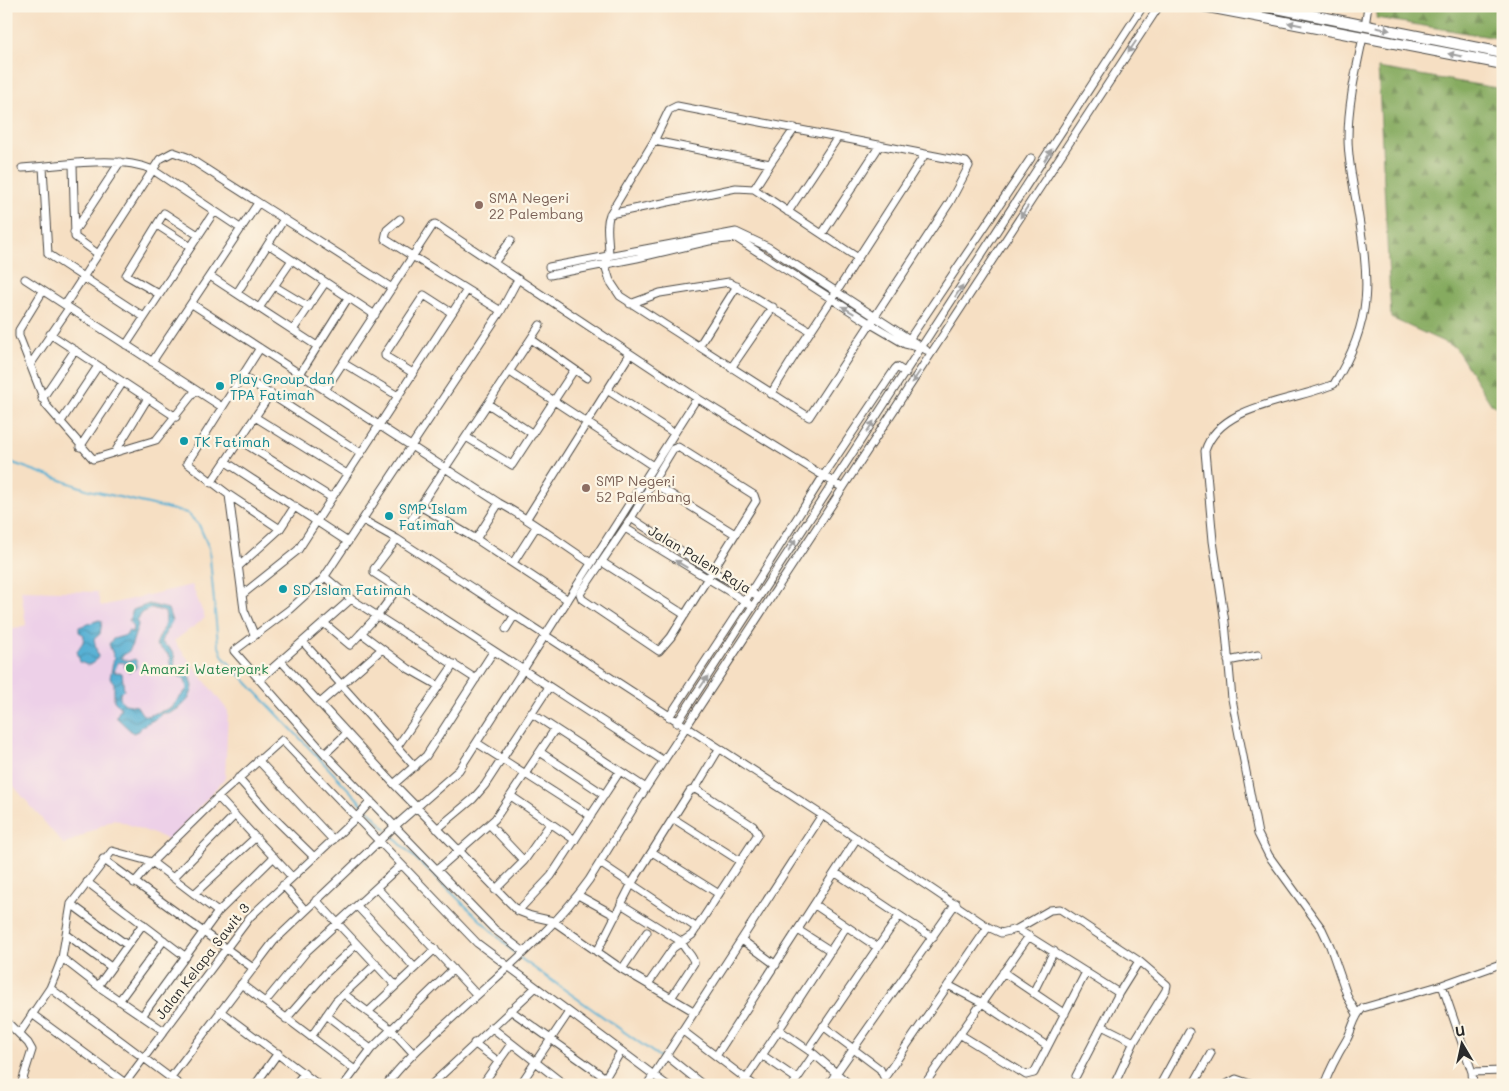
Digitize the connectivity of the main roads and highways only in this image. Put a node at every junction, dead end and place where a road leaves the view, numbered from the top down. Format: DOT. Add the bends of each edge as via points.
graph roads {
  1 [pos="1203,6"];
  2 [pos="1266,6"];
  3 [pos="1473,52"];
  4 [pos="1503,53"];
  5 [pos="1503,64"];
  3 -- 1 [label="highway, one-way" via="1363,37"];
  2 -- 3 [label="highway, one-way" via="1365,23"];
  3 -- 4 [label="highway"];
  3 -- 5 [label="highway"];
}
